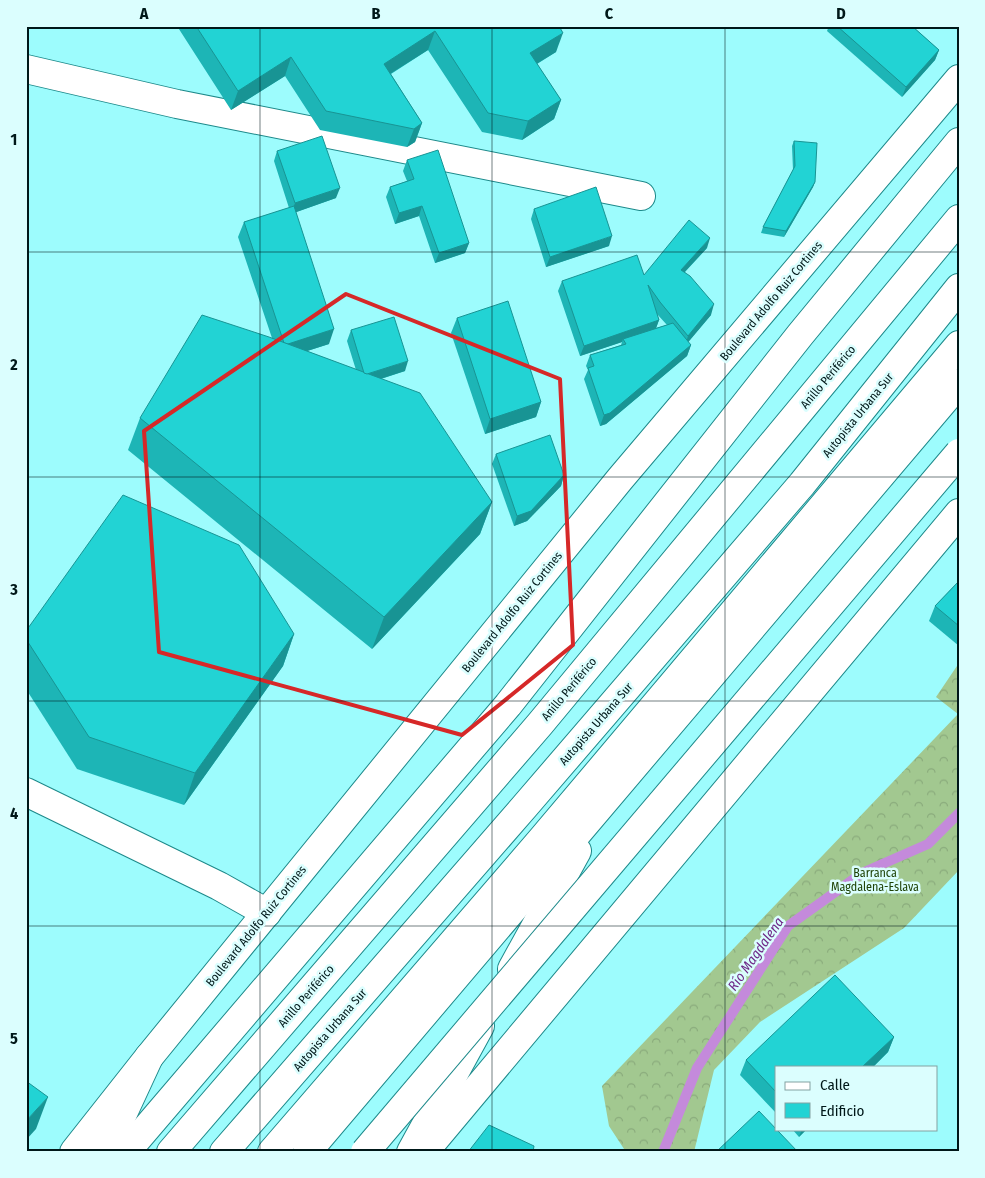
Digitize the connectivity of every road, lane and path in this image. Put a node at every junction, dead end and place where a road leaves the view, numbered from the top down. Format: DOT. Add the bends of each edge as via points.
graph roads {
  1 [pos="26,69"];
  2 [pos="959,79"];
  3 [pos="959,142"];
  4 [pos="641,196"];
  5 [pos="959,219"];
  6 [pos="959,288"];
  7 [pos="959,345"];
  8 [pos="959,383"];
  9 [pos="959,454"];
  10 [pos="959,513"];
  11 [pos="26,792"];
  12 [pos="608,797"];
  13 [pos="267,913"];
  14 [pos="150,1057"];
  15 [pos="74,1152"];
  16 [pos="105,1152"];
  17 [pos="126,1152"];
  18 [pos="172,1152"];
  19 [pos="224,1152"];
  20 [pos="272,1152"];
  21 [pos="307,1152"];
  22 [pos="365,1152"];
  23 [pos="411,1152"];
  24 [pos="424,1152"];
  1 -- 4 [label="main road" via="177,104"];
  2 -- 13 [label="main road, Boulevard Adolfo Ruiz Cortines" via="620,479"];
  3 -- 17 [label="main road" via="794,343 508,705"];
  5 -- 18 [label="main road, Anillo Periférico" via="540,724"];
  6 -- 19 [label="main road, Autopista Urbana Sur" via="802,484"];
  7 -- 20 [label="main road" via="542,839"];
  8 -- 12 [label="main road"];
  9 -- 22 [label="main road, bridge"];
  10 -- 24 [label="main road"];
  11 -- 13 [label="main road" via="219,886"];
  12 -- 21 [label="main road"];
  12 -- 23 [label="main road"];
  13 -- 14 [label="main road, Boulevard Adolfo Ruiz Cortines"];
  14 -- 15 [label="main road, Boulevard Adolfo Ruiz Cortines"];
  14 -- 16 [label="main road"];
}
